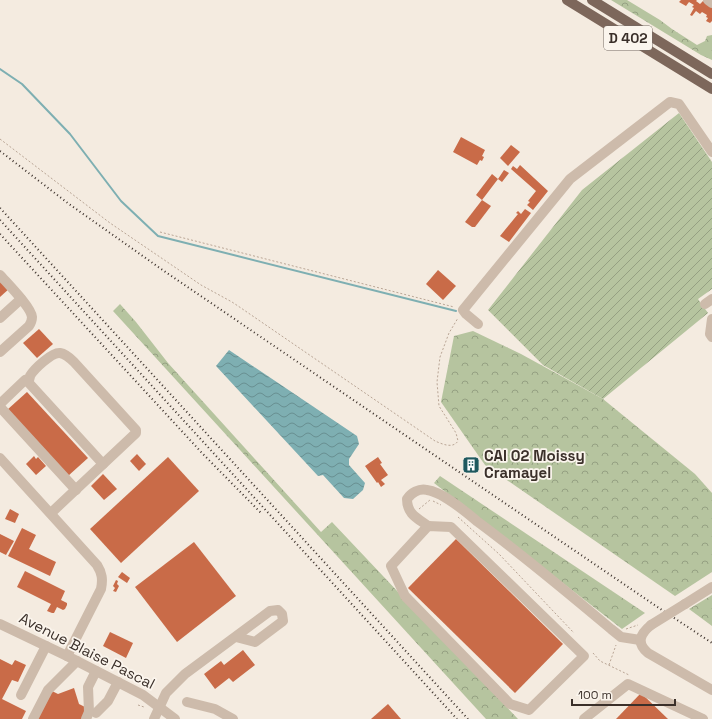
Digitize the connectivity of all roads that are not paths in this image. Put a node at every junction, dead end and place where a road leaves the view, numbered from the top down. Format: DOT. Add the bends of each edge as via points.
graph roads {
  1 [pos="567,0"];
  2 [pos="592,0"];
  3 [pos="708,0"];
  4 [pos="712,2"];
  5 [pos="712,74"];
  6 [pos="712,89"];
  7 [pos="712,152"];
  8 [pos="0,275"];
  9 [pos="21,299"];
  10 [pos="0,318"];
  11 [pos="712,319"];
  12 [pos="478,324"];
  13 [pos="712,337"];
  14 [pos="0,352"];
  15 [pos="28,382"];
  16 [pos="0,405"];
  17 [pos="0,458"];
  18 [pos="103,464"];
  19 [pos="76,490"];
  20 [pos="51,513"];
  21 [pos="428,526"];
  22 [pos="712,587"];
  23 [pos="0,624"];
  24 [pos="236,636"];
  25 [pos="640,640"];
  26 [pos="46,646"];
  27 [pos="67,656"];
  28 [pos="77,661"];
  29 [pos="96,671"];
  30 [pos="118,682"];
  31 [pos="712,690"];
  32 [pos="21,695"];
  33 [pos="187,702"];
  34 [pos="160,707"];
  35 [pos="96,713"];
  36 [pos="33,719"];
  37 [pos="86,719"];
  38 [pos="154,719"];
  39 [pos="175,719"];
  40 [pos="233,719"];
  41 [pos="584,719"];
  42 [pos="703,719"];
  1 -- 6 [label="main road, D 402"];
  2 -- 5 [label="main road, D 402"];
  3 -- 4 [label="street"];
  7 -- 12 [label="street" via="679,104 670,102 570,179 463,310"];
  8 -- 9 [label="street"];
  9 -- 10 [label="street"];
  9 -- 14 [label="street" via="30,312 32,321"];
  11 -- 13 [label="street"];
  15 -- 16 [label="street" via="25,380"];
  15 -- 18 [label="street"];
  15 -- 18 [label="street" via="36,369 53,354 68,356 74,362 136,430 136,433"];
  16 -- 19 [label="street"];
  17 -- 20 [label="street"];
  18 -- 19 [label="street"];
  19 -- 20 [label="street"];
  20 -- 27 [label="street" via="97,565 103,581"];
  21 -- 21 [label="street" via="391,566 405,596 510,704 529,710 584,656 451,527"];
  21 -- 25 [label="street" via="412,515 408,508 407,499 418,490 428,490 456,505 508,544 610,629 621,637"];
  22 -- 25 [label="street, bridge" via="651,626"];
  23 -- 26 [label="street, Avenue Blaise Pascal"];
  24 -- 34 [label="street" via="185,674 166,693"];
  25 -- 31 [label="street" via="648,653"];
  26 -- 27 [label="street, Avenue Blaise Pascal"];
  26 -- 32 [label="street"];
  27 -- 28 [label="street, Avenue Blaise Pascal"];
  28 -- 29 [label="street, Avenue Blaise Pascal"];
  28 -- 36 [label="street" via="48,690"];
  29 -- 30 [label="street, Avenue Blaise Pascal"];
  29 -- 37 [label="street" via="88,687 89,712"];
  30 -- 34 [label="street, Avenue Blaise Pascal"];
  30 -- 35 [label="street" via="108,701"];
  33 -- 40 [label="street" via="215,709"];
  34 -- 38 [label="street"];
  34 -- 39 [label="street, Avenue Blaise Pascal"];
  41 -- 42 [label="street" via="628,684"];
}
